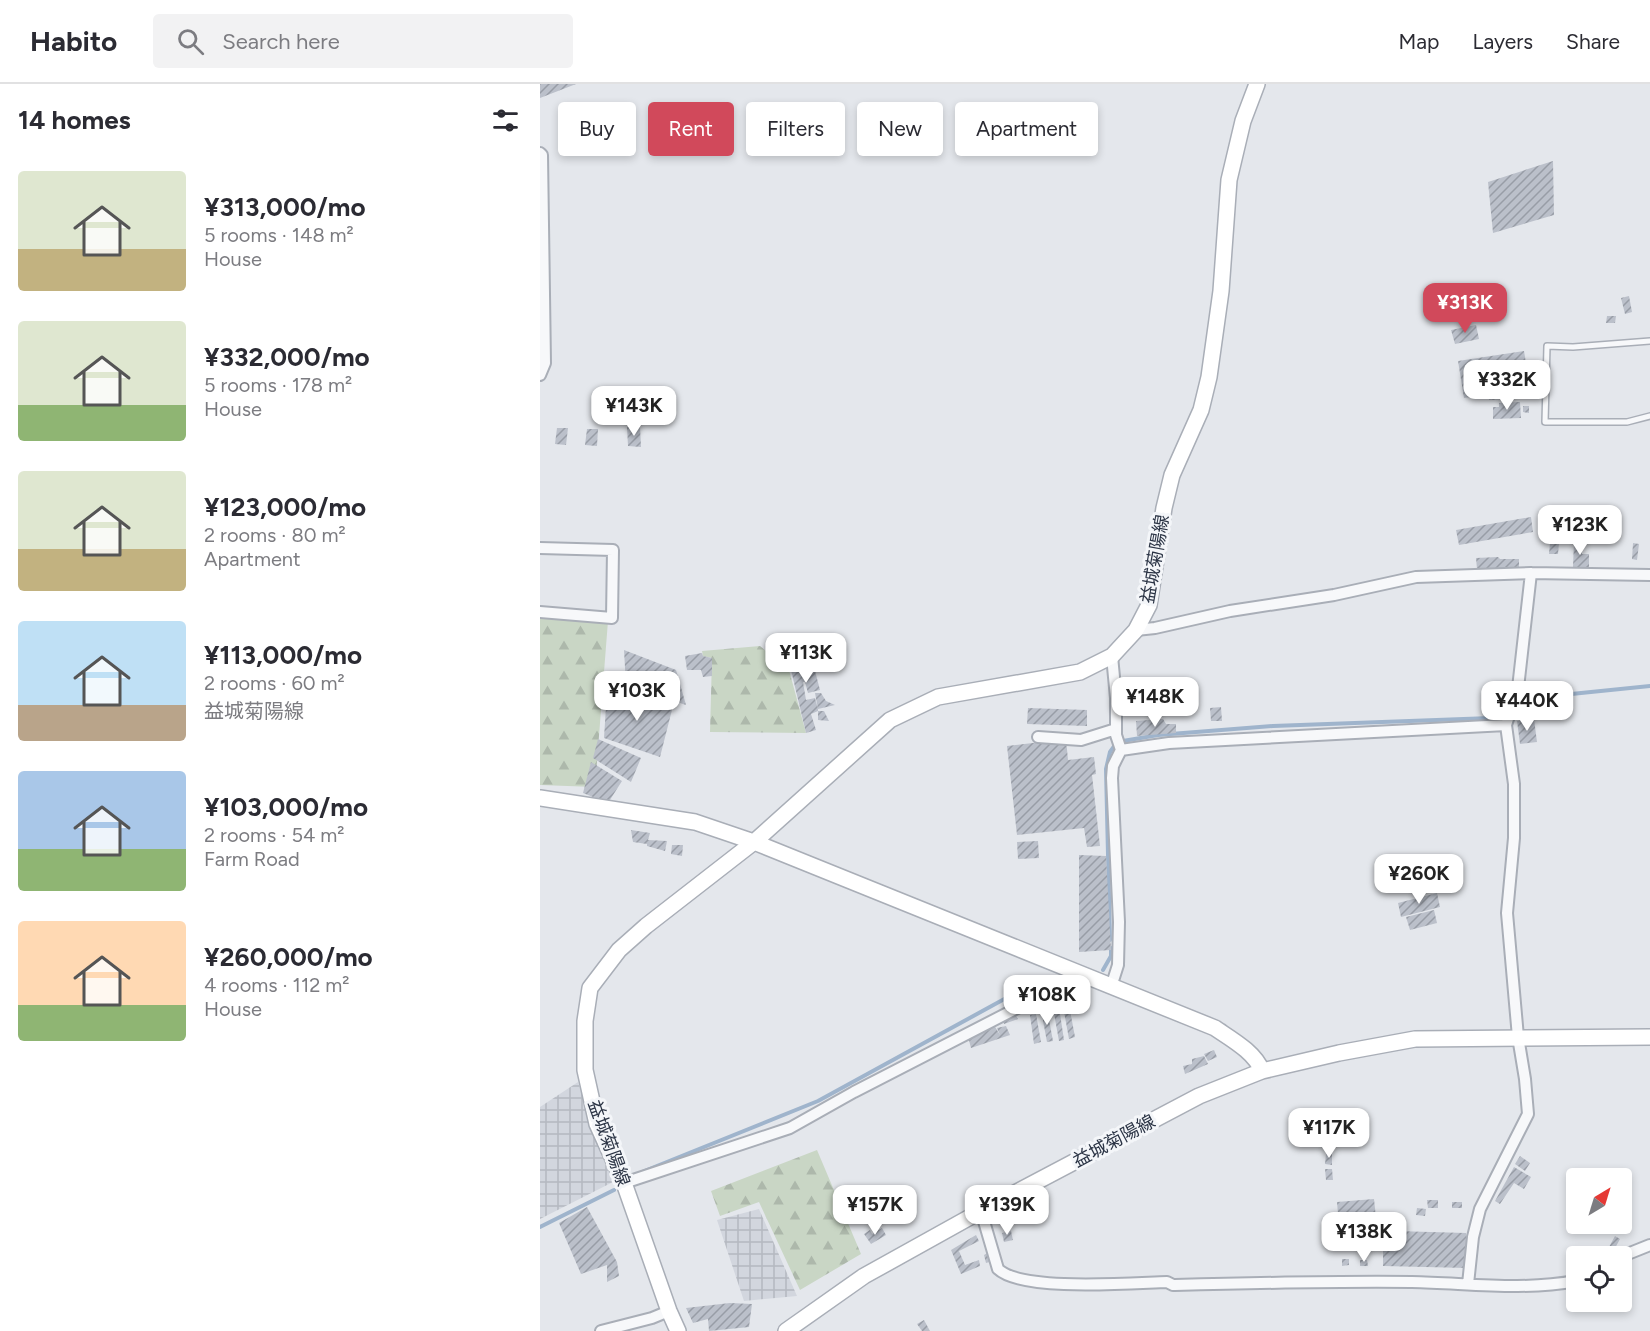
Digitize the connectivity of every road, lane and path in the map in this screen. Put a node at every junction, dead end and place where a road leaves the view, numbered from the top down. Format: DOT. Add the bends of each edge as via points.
graph roads {
  1 [pos="1257,84"];
  2 [pos="540,153"];
  3 [pos="1650,340"];
  4 [pos="540,375"];
  5 [pos="1650,416"];
  6 [pos="540,548"];
  7 [pos="1532,573"];
  8 [pos="1650,575"];
  9 [pos="540,612"];
  10 [pos="1136,630"];
  11 [pos="1112,656"];
  12 [pos="1506,725"];
  13 [pos="1116,729"];
  14 [pos="1038,737"];
  15 [pos="1121,750"];
  16 [pos="540,798"];
  17 [pos="753,842"];
  18 [pos="1064,984"];
  19 [pos="1111,987"];
  20 [pos="1518,1036"];
  21 [pos="1650,1037"];
  22 [pos="1262,1071"];
  23 [pos="624,1183"];
  24 [pos="981,1211"];
  25 [pos="1650,1245"];
  26 [pos="1632,1252"];
  27 [pos="1566,1282"];
  28 [pos="1468,1284"];
  29 [pos="669,1311"];
  30 [pos="601,1331"];
  31 [pos="678,1331"];
  32 [pos="786,1331"];
  1 -- 10 [label="main road, 益城菊陽線" via="1243,121 1229,180 1221,291 1209,377 1201,410 1172,475 1149,605"];
  2 -- 4 [label="street" via="545,363"];
  3 -- 5 [label="lane" via="1546,346 1545,422 1627,422"];
  6 -- 9 [label="street" via="613,550 612,618"];
  7 -- 8 [label="street"];
  7 -- 10 [label="street" via="1416,577"];
  7 -- 12 [label="street" via="1518,688"];
  10 -- 11 [label="main road, 益城菊陽線"];
  11 -- 13 [label="street"];
  11 -- 17 [label="main road, 益城菊陽線" via="1080,672 938,697 890,720"];
  12 -- 15 [label="street" via="1169,743"];
  12 -- 20 [label="street" via="1514,784 1507,913"];
  13 -- 14 [label="street" via="1081,740"];
  13 -- 15 [label="street"];
  15 -- 19 [label="street" via="1112,778 1119,922 1118,965"];
  16 -- 17 [label="main road" via="695,822"];
  17 -- 19 [label="main road"];
  17 -- 23 [label="main road, 益城菊陽線" via="646,926 619,951 590,988 585,1070 597,1124"];
  18 -- 23 [label="street" via="790,1128"];
  19 -- 22 [label="main road" via="1215,1028 1240,1045"];
  20 -- 21 [label="main road, 益城菊陽線"];
  20 -- 22 [label="main road, 益城菊陽線" via="1415,1039"];
  20 -- 28 [label="street" via="1528,1114 1480,1209"];
  22 -- 24 [label="main road, 益城菊陽線" via="1199,1096"];
  23 -- 29 [label="main road, 益城菊陽線"];
  24 -- 28 [label="street" via="998,1269 1003,1274 1049,1284"];
  24 -- 32 [label="main road, 益城菊陽線" via="864,1276"];
  25 -- 26 [label="street"];
  27 -- 28 [label="street" via="1517,1287"];
  29 -- 30 [label="street"];
  29 -- 31 [label="main road, 益城菊陽線"];
}
